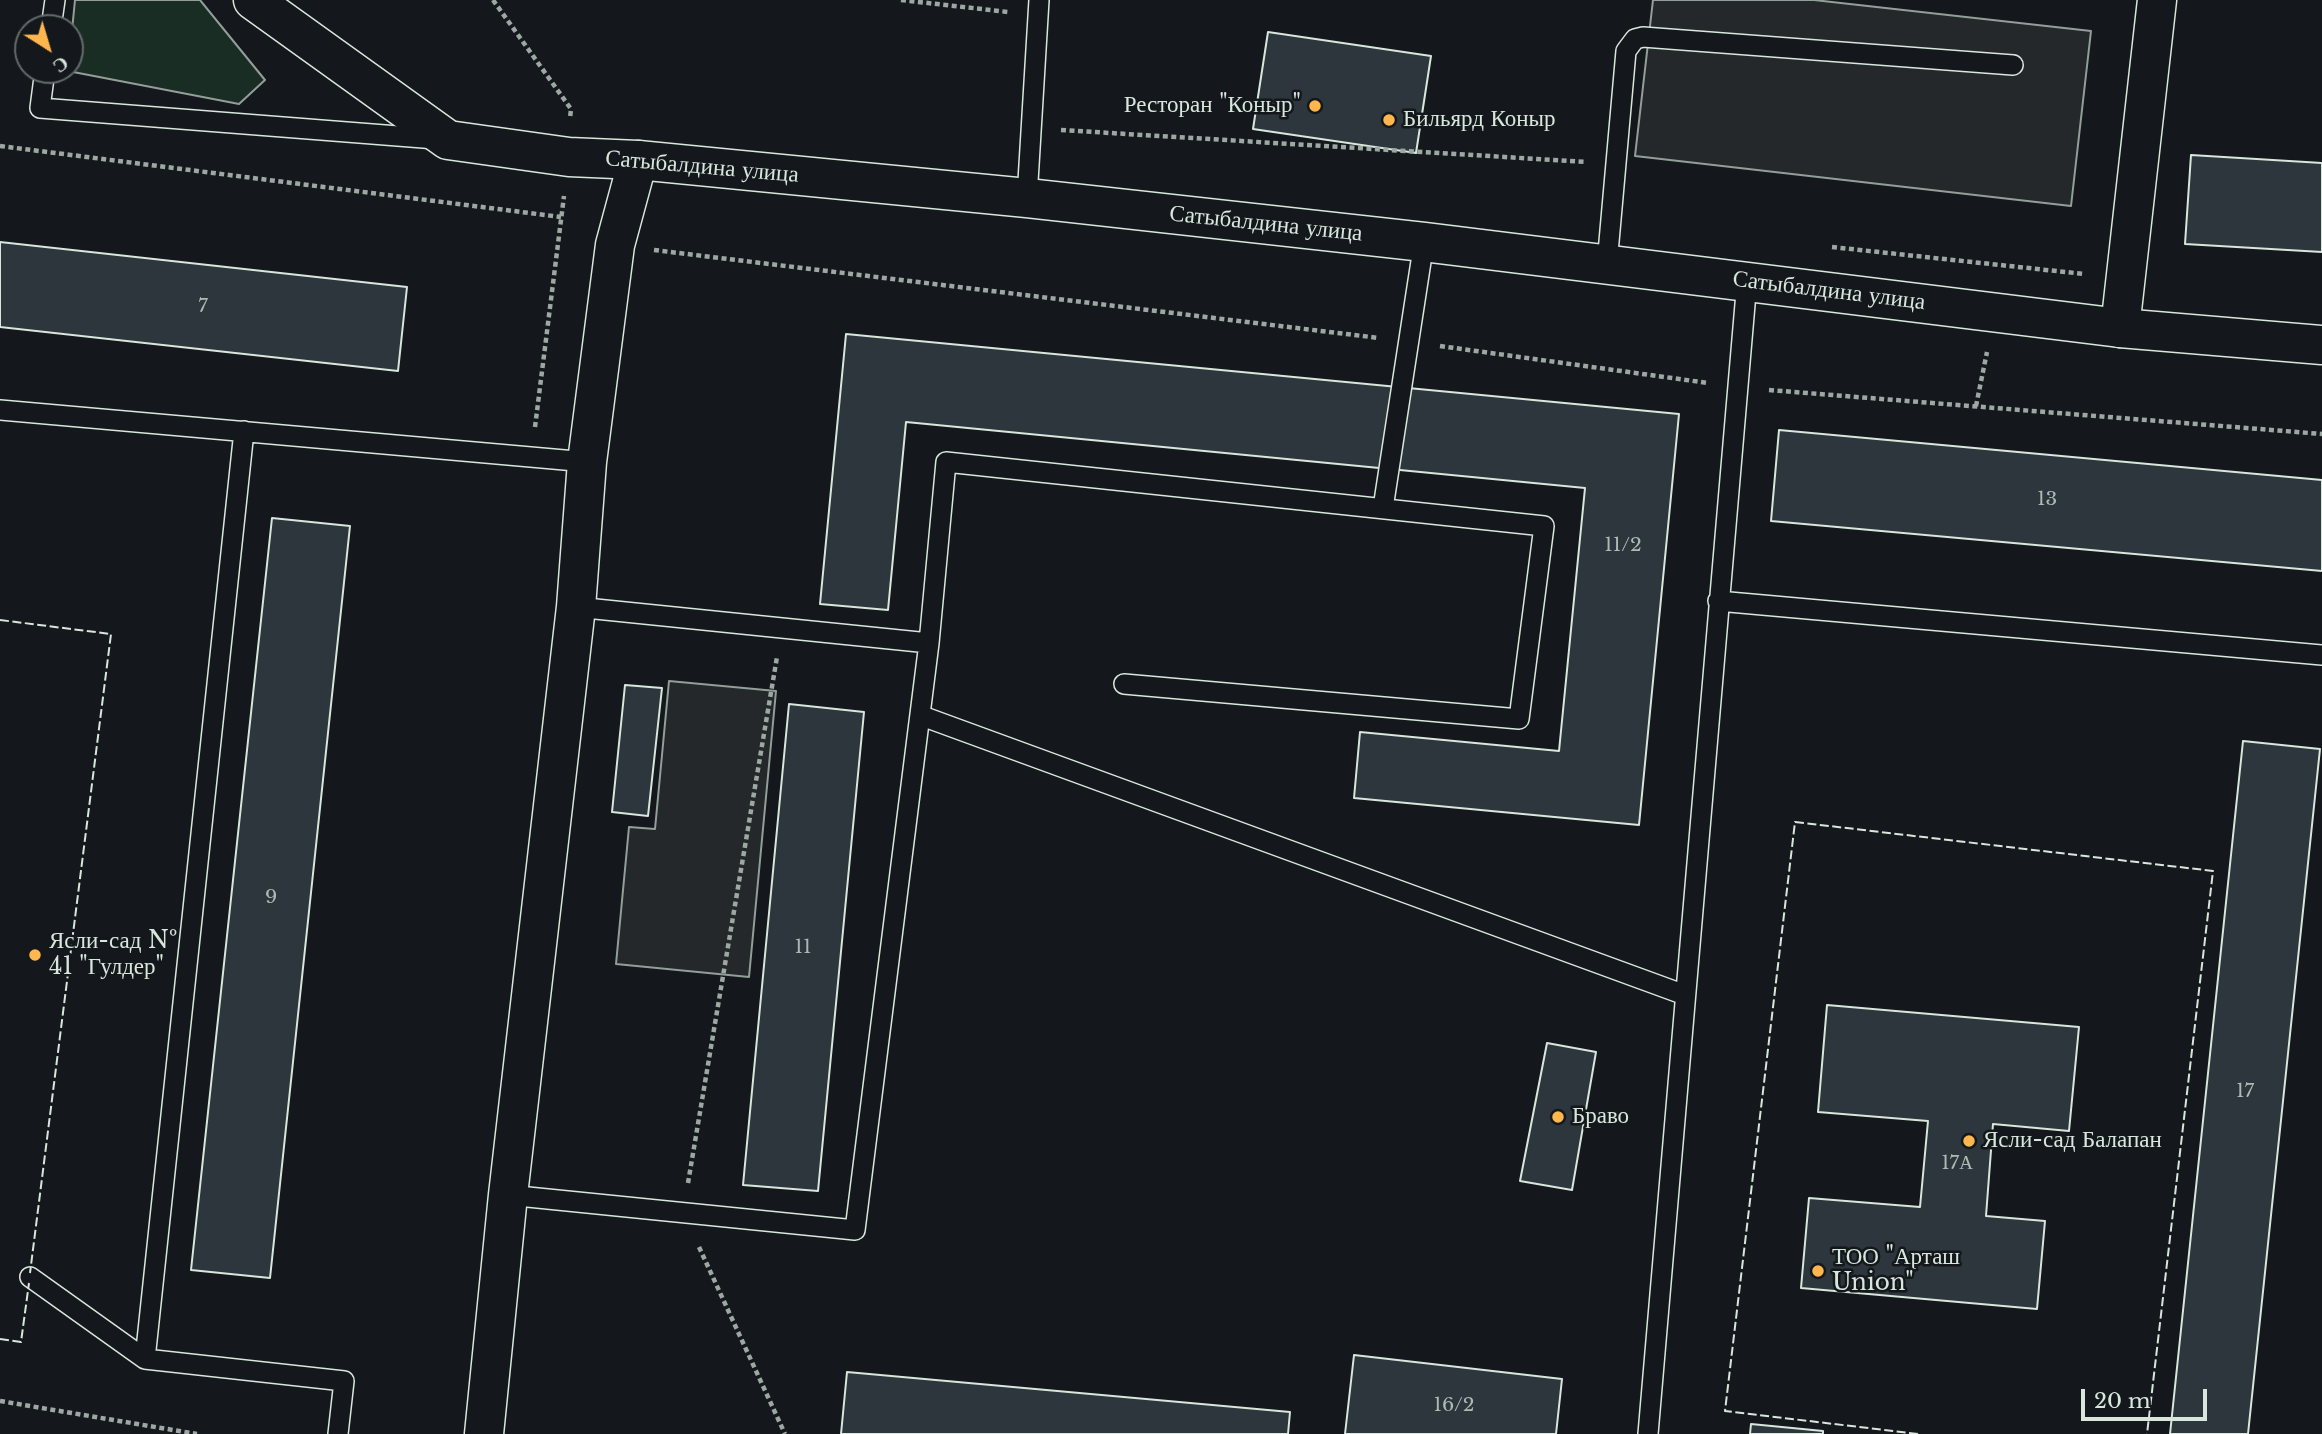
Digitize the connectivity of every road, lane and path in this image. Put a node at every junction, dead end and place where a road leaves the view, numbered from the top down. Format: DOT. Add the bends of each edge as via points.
graph roads {
  1 [pos="253,0"];
  2 [pos="493,0"];
  3 [pos="901,0"];
  4 [pos="2157,0"];
  5 [pos="1038,8"];
  6 [pos="2013,65"];
  7 [pos="43,84"];
  8 [pos="1030,128"];
  9 [pos="448,140"];
  10 [pos="0,146"];
  11 [pos="569,157"];
  12 [pos="638,159"];
  13 [pos="1616,163"];
  14 [pos="1027,198"];
  15 [pos="561,217"];
  16 [pos="1424,242"];
  17 [pos="615,246"];
  18 [pos="1828,247"];
  19 [pos="1607,264"];
  20 [pos="2098,276"];
  21 [pos="1747,281"];
  22 [pos="2120,328"];
  23 [pos="1407,342"];
  24 [pos="2322,345"];
  25 [pos="1737,387"];
  26 [pos="0,410"];
  27 [pos="244,431"];
  28 [pos="2322,434"];
  29 [pos="532,457"];
  30 [pos="587,462"];
  31 [pos="1383,508"];
  32 [pos="1718,601"];
  33 [pos="576,607"];
  34 [pos="782,627"];
  35 [pos="929,643"];
  36 [pos="2322,655"];
  37 [pos="1124,684"];
  38 [pos="922,716"];
  39 [pos="1685,995"];
  40 [pos="508,1195"];
  41 [pos="683,1212"];
  42 [pos="30,1277"];
  43 [pos="145,1359"];
  44 [pos="0,1401"];
  45 [pos="197,1434"];
  46 [pos="338,1434"];
  47 [pos="484,1434"];
  48 [pos="785,1434"];
  49 [pos="1648,1434"];
  1 -- 9 [label="street, Сатыбалдина улица"];
  2 -- 11 [label="path" via="571,109"];
  3 -- 5 [label="path"];
  4 -- 22 [label="street"];
  5 -- 8 [label="lane"];
  6 -- 13 [label="lane" via="1643,37 1626,51"];
  7 -- 9 [label="lane" via="40,108"];
  8 -- 13 [label="path"];
  8 -- 14 [label="lane"];
  9 -- 11 [label="street, Сатыбалдина улица"];
  10 -- 15 [label="path"];
  11 -- 12 [label="street, Сатыбалдина улица"];
  11 -- 15 [label="path"];
  12 -- 14 [label="street, Сатыбалдина улица"];
  12 -- 17 [label="street"];
  13 -- 19 [label="lane"];
  14 -- 16 [label="street, Сатыбалдина улица"];
  15 -- 29 [label="path"];
  16 -- 19 [label="street, Сатыбалдина улица"];
  16 -- 23 [label="lane"];
  17 -- 23 [label="path"];
  17 -- 30 [label="street"];
  18 -- 20 [label="path"];
  19 -- 21 [label="street, Сатыбалдина улица"];
  21 -- 22 [label="street, Сатыбалдина улица"];
  21 -- 25 [label="lane"];
  22 -- 24 [label="street, Сатыбалдина улица"];
  23 -- 25 [label="path"];
  23 -- 31 [label="lane"];
  25 -- 28 [label="path"];
  25 -- 32 [label="lane"];
  26 -- 27 [label="lane"];
  27 -- 29 [label="lane"];
  27 -- 43 [label="lane"];
  29 -- 30 [label="lane"];
  30 -- 33 [label="street"];
  31 -- 35 [label="lane" via="946,462"];
  31 -- 37 [label="lane" via="1544,526 1519,719"];
  32 -- 36 [label="lane"];
  32 -- 39 [label="lane"];
  33 -- 34 [label="lane"];
  33 -- 40 [label="street"];
  34 -- 35 [label="lane"];
  34 -- 41 [label="path"];
  35 -- 38 [label="lane"];
  38 -- 39 [label="lane"];
  38 -- 41 [label="lane" via="855,1230"];
  39 -- 49 [label="lane"];
  40 -- 41 [label="lane"];
  40 -- 47 [label="street"];
  41 -- 48 [label="path"];
  42 -- 43 [label="lane"];
  43 -- 46 [label="lane" via="344,1381"];
  44 -- 45 [label="path"];
}
